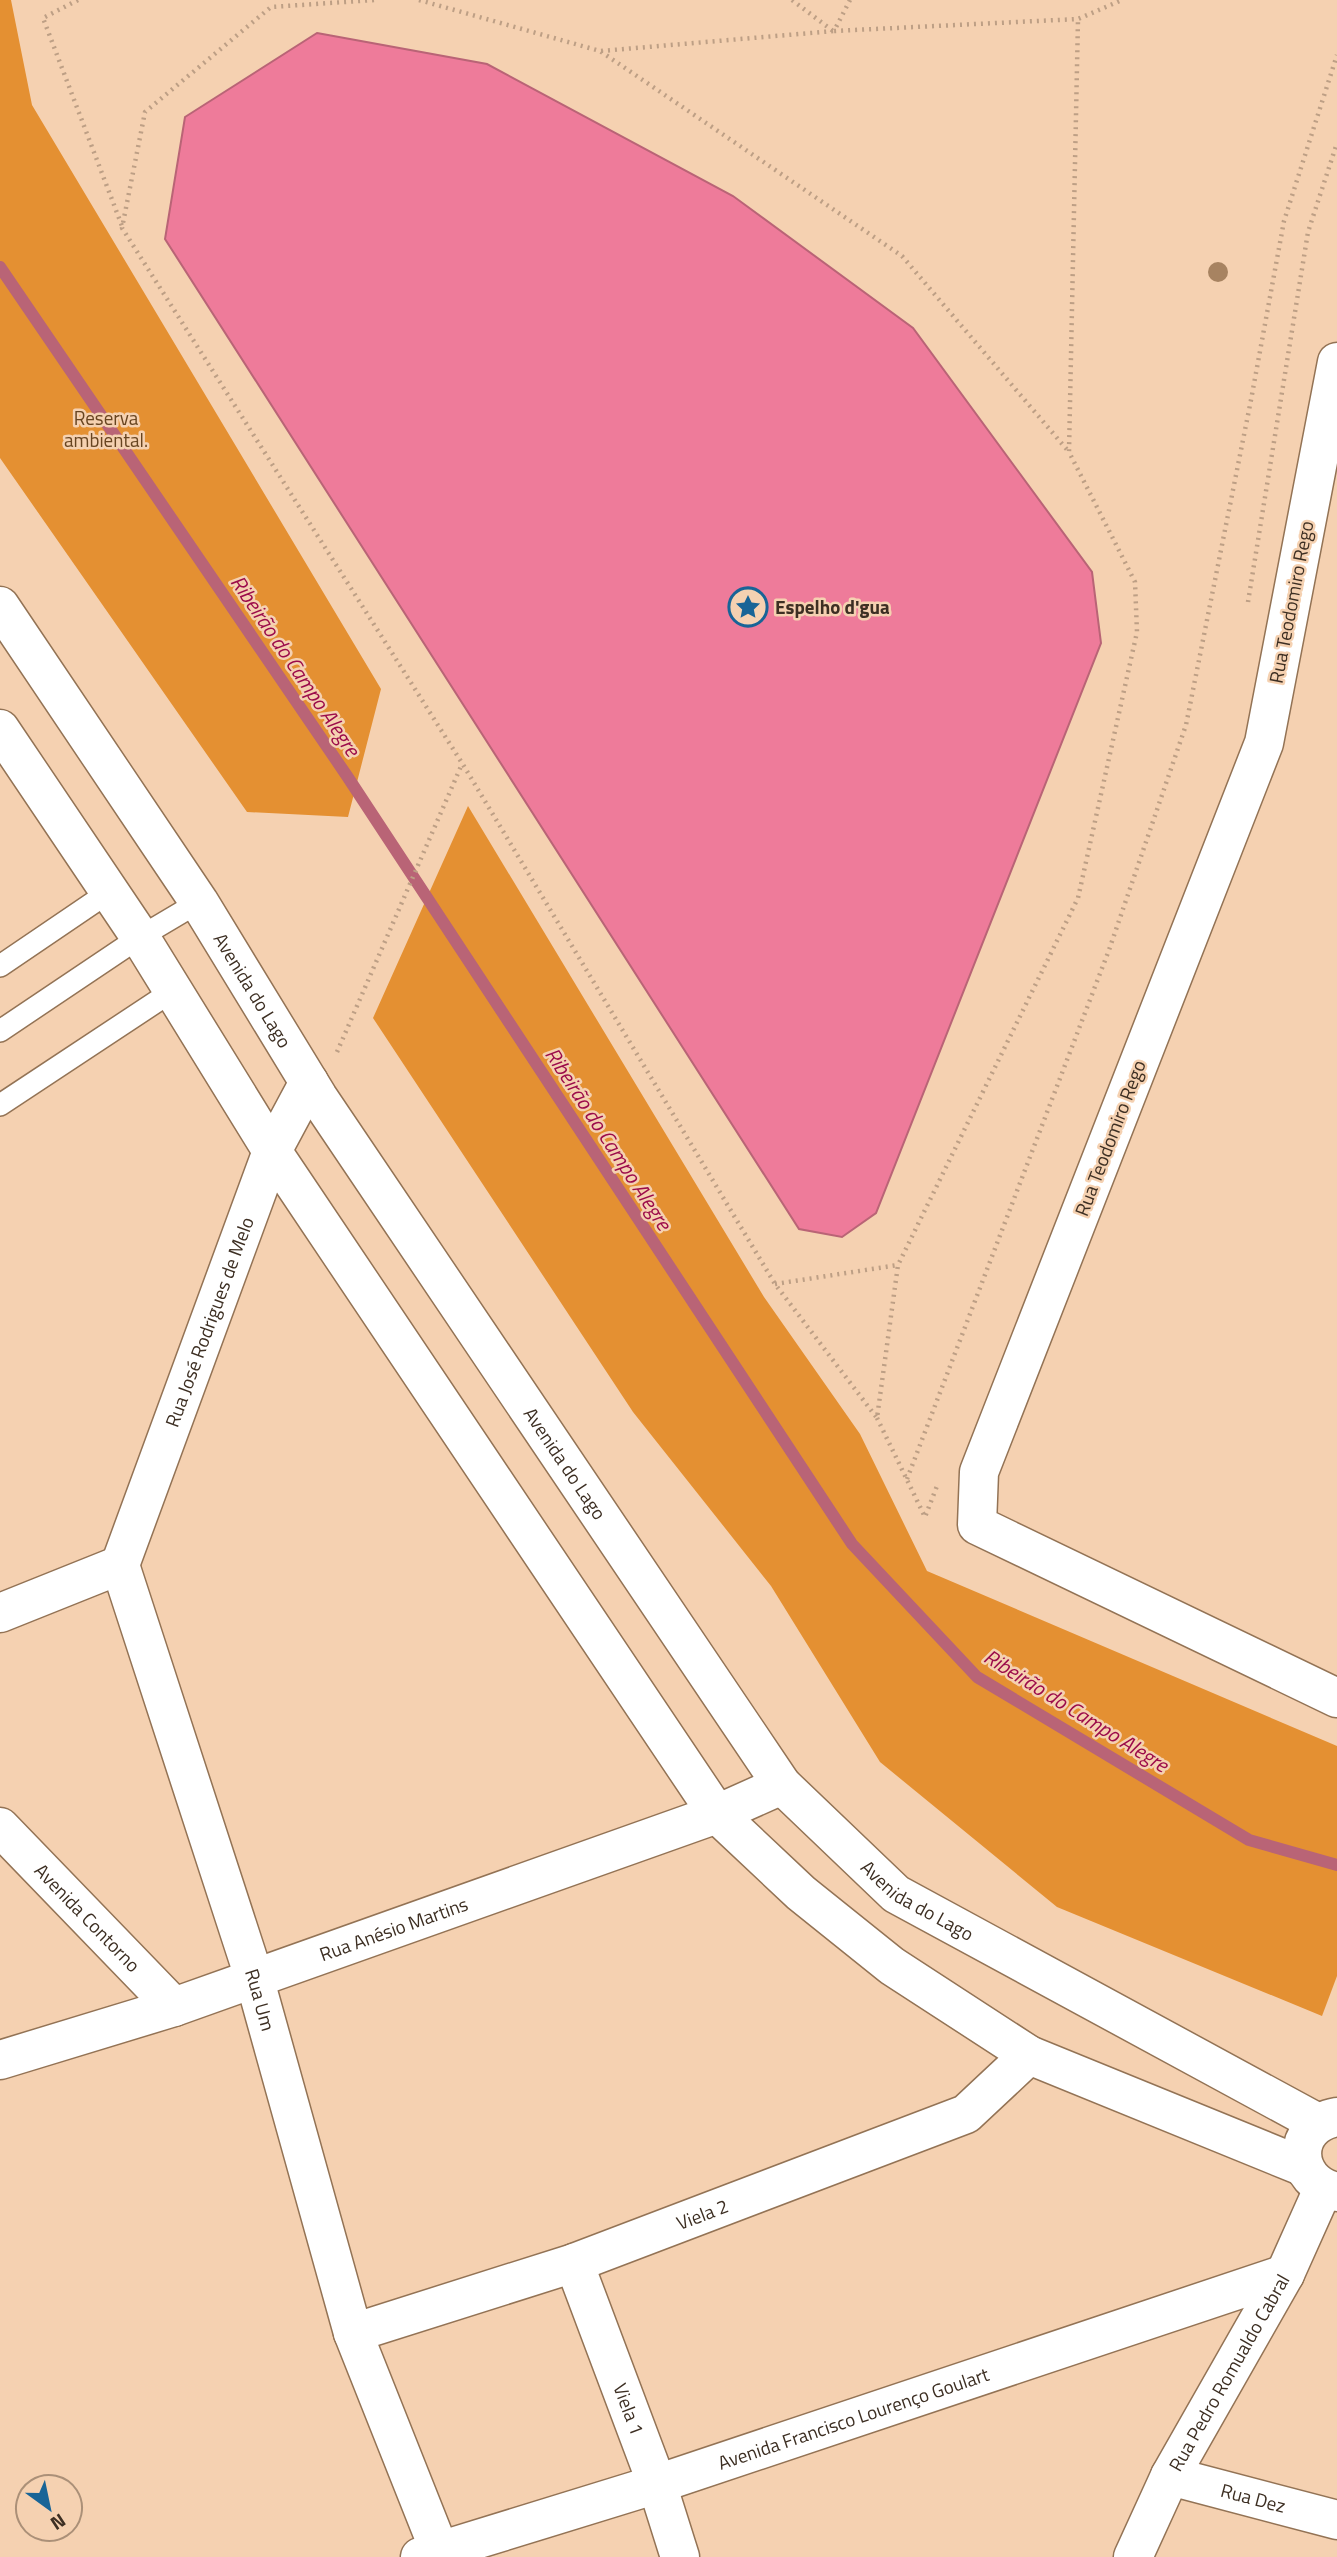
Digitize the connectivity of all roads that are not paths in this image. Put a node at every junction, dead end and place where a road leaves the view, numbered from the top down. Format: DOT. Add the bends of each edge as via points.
graph roads {
  1 [pos="1337,362"];
  2 [pos="0,606"];
  3 [pos="0,729"];
  4 [pos="109,892"];
  5 [pos="199,902"];
  6 [pos="140,937"];
  7 [pos="0,966"];
  8 [pos="174,990"];
  9 [pos="0,1031"];
  10 [pos="313,1090"];
  11 [pos="0,1104"];
  12 [pos="272,1151"];
  13 [pos="120,1565"];
  14 [pos="0,1613"];
  15 [pos="1337,1698"];
  16 [pos="782,1785"];
  17 [pos="717,1814"];
  18 [pos="0,1828"];
  19 [pos="254,1977"];
  20 [pos="174,2007"];
  21 [pos="1030,2055"];
  22 [pos="0,2060"];
  23 [pos="1327,2120"];
  24 [pos="1321,2182"];
  25 [pos="574,2263"];
  26 [pos="1285,2274"];
  27 [pos="353,2333"];
  28 [pos="1170,2476"];
  29 [pos="656,2484"];
  30 [pos="1337,2519"];
  31 [pos="434,2555"];
  32 [pos="680,2557"];
  33 [pos="1133,2557"];
  1 -- 15 [label="street, Rua Teodomiro Rego" via="1264,743 979,1472 977,1525"];
  2 -- 5 [label="street, Avenida do Lago"];
  3 -- 4 [label="street"];
  4 -- 6 [label="street"];
  4 -- 7 [label="lane"];
  5 -- 6 [label="lane"];
  5 -- 10 [label="street, Avenida do Lago"];
  6 -- 8 [label="street"];
  6 -- 9 [label="lane"];
  8 -- 11 [label="lane"];
  8 -- 12 [label="street"];
  10 -- 12 [label="street, Rua José Rodrigues de Melo"];
  10 -- 16 [label="street, Avenida do Lago"];
  12 -- 13 [label="street, Rua José Rodrigues de Melo"];
  12 -- 17 [label="street"];
  13 -- 14 [label="street"];
  13 -- 19 [label="street, Rua Um"];
  16 -- 17 [label="street, Rua Anésio Martins"];
  16 -- 23 [label="street, Avenida do Lago" via="896,1894"];
  17 -- 19 [label="street, Rua Anésio Martins"];
  17 -- 21 [label="street" via="801,1893 892,1966"];
  18 -- 20 [label="street, Avenida Contorno"];
  19 -- 20 [label="street, Rua Anésio Martins"];
  19 -- 27 [label="street, Rua Um"];
  20 -- 22 [label="street, Rua Anésio Martins"];
  21 -- 24 [label="street"];
  21 -- 25 [label="street, Viela 2" via="966,2114"];
  23 -- 24 [label="street, Rua Pedro Romualdo Cabral" via="1305,2138 1302,2152"];
  24 -- 26 [label="street, Rua Pedro Romualdo Cabral"];
  25 -- 27 [label="street, Viela 2"];
  25 -- 29 [label="street, Viela 1"];
  26 -- 28 [label="street, Rua Pedro Romualdo Cabral"];
  26 -- 29 [label="street, Avenida Francisco Lourenço Goulart"];
  27 -- 31 [label="street, Rua Um"];
  28 -- 30 [label="street, Rua Dez"];
  28 -- 33 [label="street, Rua Pedro Romualdo Cabral"];
  29 -- 31 [label="street, Avenida Francisco Lourenço Goulart"];
  29 -- 32 [label="street, Viela 1"];
}
